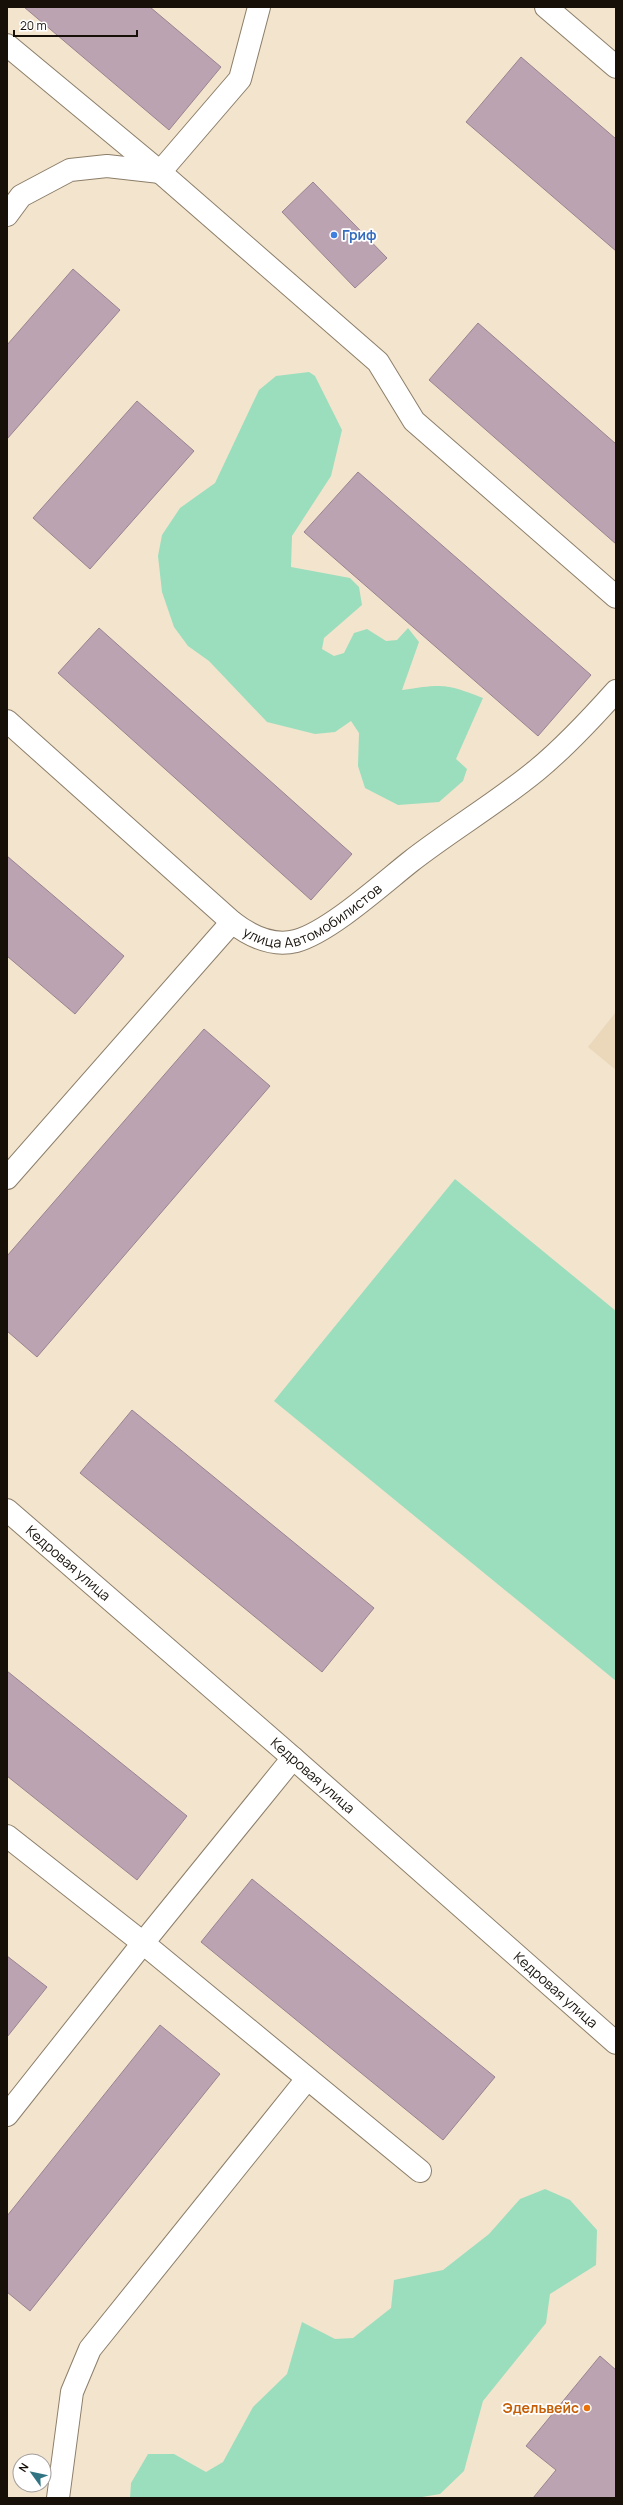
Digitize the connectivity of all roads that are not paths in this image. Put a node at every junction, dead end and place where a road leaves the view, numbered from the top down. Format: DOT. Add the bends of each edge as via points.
graph roads {
  1 [pos="259,7"];
  2 [pos="546,7"];
  3 [pos="7,45"];
  4 [pos="616,67"];
  5 [pos="160,172"];
  6 [pos="7,215"];
  7 [pos="616,597"];
  8 [pos="616,691"];
  9 [pos="7,721"];
  10 [pos="232,922"];
  11 [pos="7,1178"];
  12 [pos="7,1510"];
  13 [pos="293,1758"];
  14 [pos="7,1836"];
  15 [pos="143,1943"];
  16 [pos="616,2043"];
  17 [pos="307,2079"];
  18 [pos="7,2115"];
  19 [pos="420,2171"];
  20 [pos="58,2498"];
  1 -- 5 [label="street" via="240,79"];
  2 -- 4 [label="street"];
  3 -- 5 [label="street"];
  5 -- 6 [label="street" via="107,166 70,170 21,196"];
  5 -- 7 [label="street" via="378,362 414,421"];
  8 -- 10 [label="street, улица Автомобилистов" via="573,739 536,771 423,852 322,930 295,941 274,942 249,935"];
  9 -- 10 [label="street"];
  10 -- 11 [label="street, улица Автомобилистов"];
  12 -- 13 [label="street, Кедровая улица"];
  13 -- 15 [label="street"];
  13 -- 16 [label="street, Кедровая улица"];
  14 -- 15 [label="street"];
  15 -- 17 [label="street"];
  15 -- 18 [label="street"];
  17 -- 19 [label="street"];
  17 -- 20 [label="street" via="90,2349 72,2392"];
}
